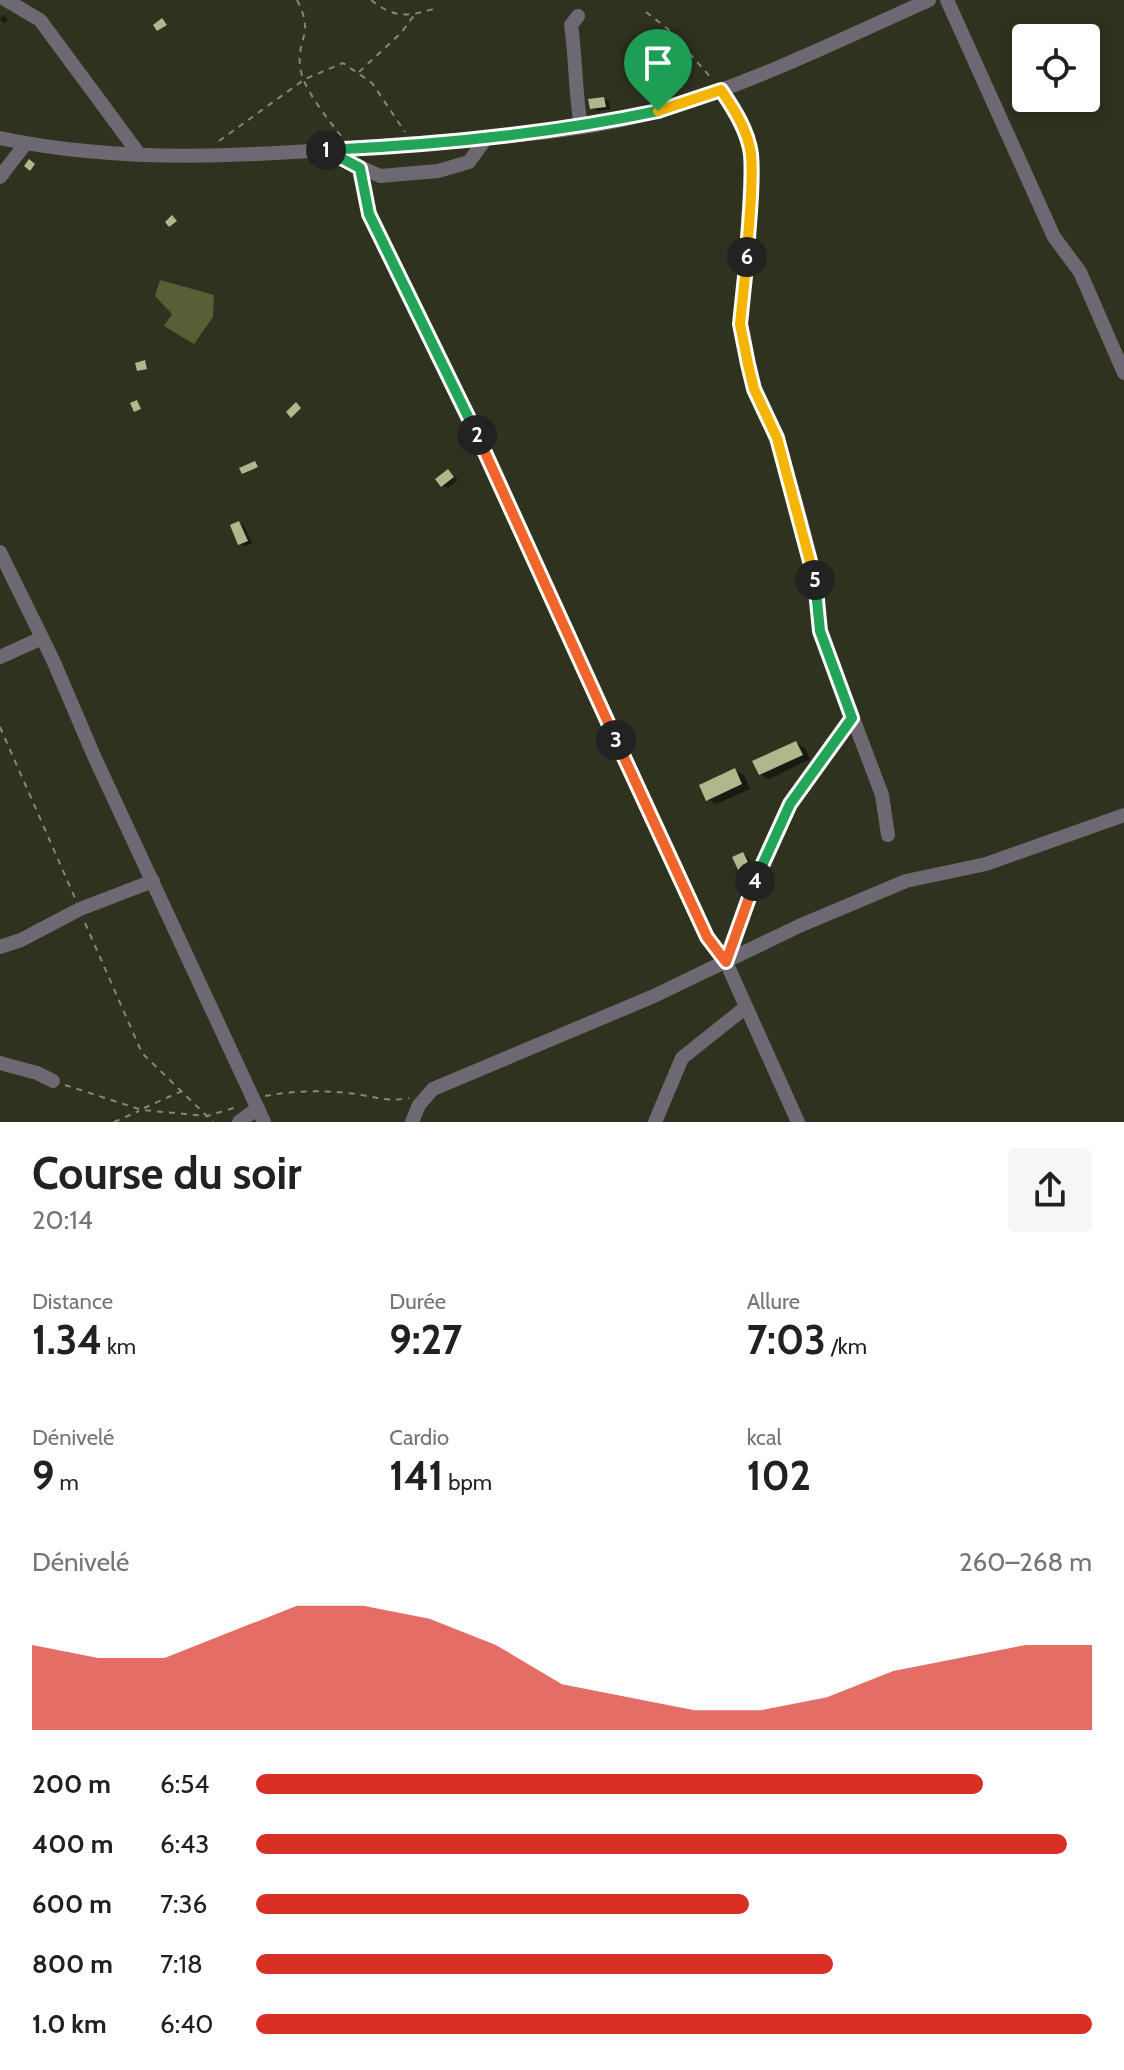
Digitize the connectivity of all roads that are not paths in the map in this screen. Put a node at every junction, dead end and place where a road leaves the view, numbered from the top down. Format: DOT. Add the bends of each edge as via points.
graph roads {
  1 [pos="6,0"];
  2 [pos="929,0"];
  3 [pos="947,0"];
  4 [pos="578,16"];
  5 [pos="721,90"];
  6 [pos="581,126"];
  7 [pos="487,137"];
  8 [pos="0,138"];
  9 [pos="26,143"];
  10 [pos="324,150"];
  11 [pos="139,154"];
  12 [pos="360,168"];
  13 [pos="0,177"];
  14 [pos="1124,373"];
  15 [pos="0,552"];
  16 [pos="5,568"];
  17 [pos="42,638"];
  18 [pos="0,657"];
  19 [pos="852,718"];
  20 [pos="1124,815"];
  21 [pos="888,835"];
  22 [pos="153,881"];
  23 [pos="0,947"];
  24 [pos="726,962"];
  25 [pos="746,1007"];
  26 [pos="0,1063"];
  27 [pos="53,1081"];
  28 [pos="259,1110"];
  29 [pos="239,1122"];
  30 [pos="412,1122"];
  31 [pos="655,1122"];
  32 [pos="798,1122"];
  1 -- 11 [label="street" via="40,20"];
  2 -- 5 [label="street"];
  3 -- 14 [label="street" via="1054,237 1080,272"];
  4 -- 6 [label="street" via="571,25"];
  5 -- 6 [label="street" via="658,111"];
  5 -- 19 [label="street" via="751,154 740,324 748,364 777,438 815,577 820,631"];
  6 -- 7 [label="street"];
  7 -- 10 [label="street"];
  7 -- 12 [label="street" via="469,162 438,171 380,176"];
  8 -- 9 [label="street"];
  9 -- 11 [label="street"];
  9 -- 13 [label="street"];
  10 -- 11 [label="street"];
  10 -- 12 [label="street"];
  12 -- 24 [label="street" via="369,214 482,446 707,937"];
  15 -- 16 [label="street"];
  16 -- 17 [label="street"];
  17 -- 18 [label="street"];
  17 -- 22 [label="street"];
  19 -- 21 [label="street" via="882,795"];
  19 -- 24 [label="street" via="790,804"];
  20 -- 24 [label="street" via="986,864 906,881"];
  22 -- 23 [label="street"];
  22 -- 28 [label="street"];
  24 -- 25 [label="street"];
  24 -- 30 [label="street" via="433,1089"];
  25 -- 31 [label="street" via="682,1058"];
  25 -- 32 [label="street"];
  26 -- 27 [label="street"];
  28 -- 29 [label="street"];
}
